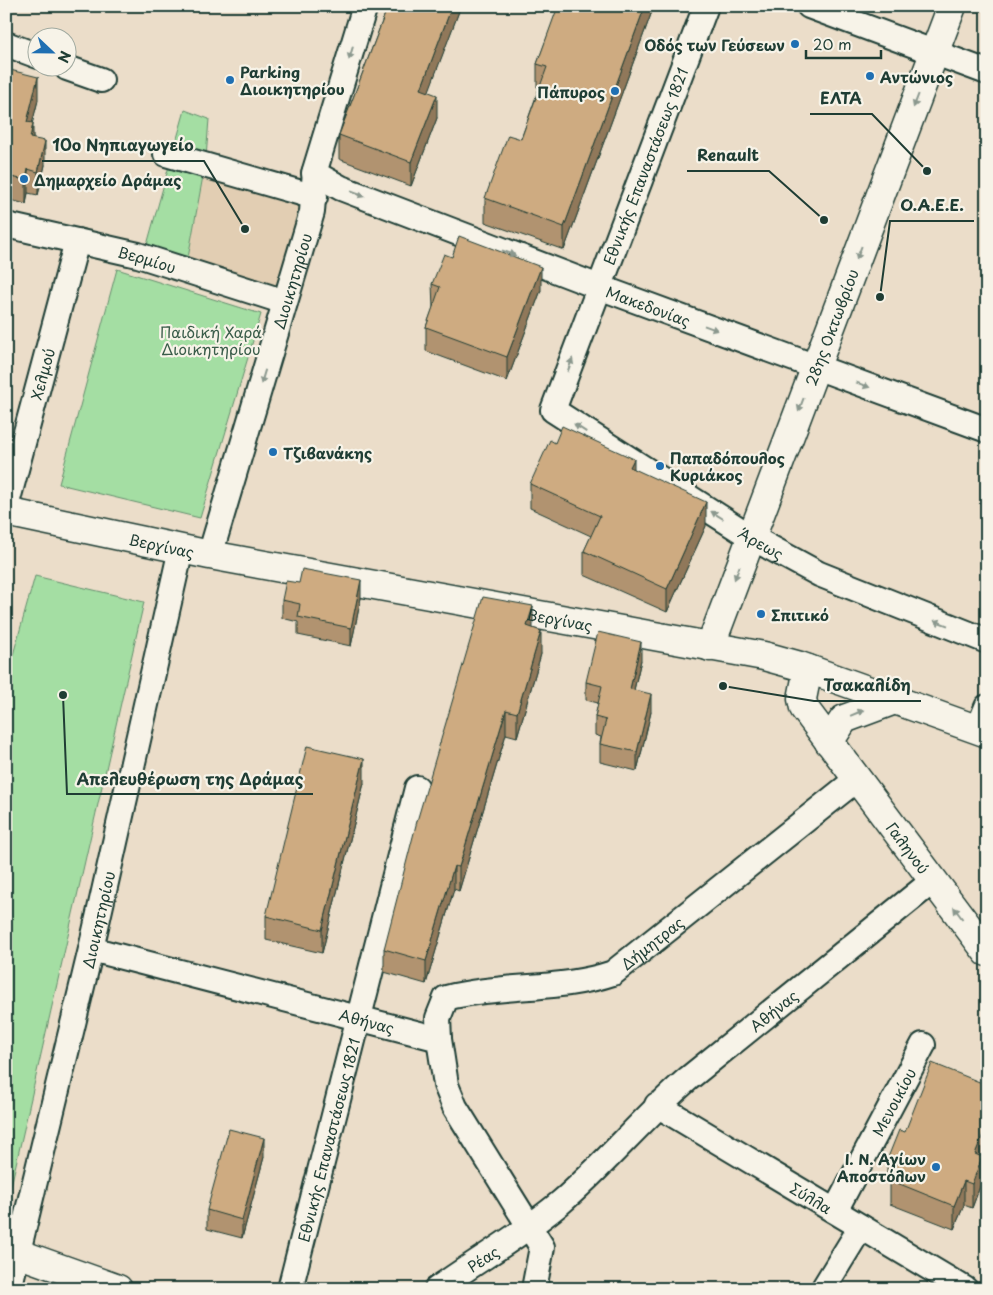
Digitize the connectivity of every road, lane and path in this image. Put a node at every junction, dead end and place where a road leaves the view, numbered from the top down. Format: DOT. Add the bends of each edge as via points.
graph roads {
  1 [pos="365,6"];
  2 [pos="706,6"];
  3 [pos="809,6"];
  4 [pos="952,6"];
  5 [pos="6,44"];
  6 [pos="28,52"];
  7 [pos="935,53"];
  8 [pos="78,72"];
  9 [pos="987,72"];
  10 [pos="101,80"];
  11 [pos="166,154"];
  12 [pos="314,173"];
  13 [pos="314,197"];
  14 [pos="6,224"];
  15 [pos="77,241"];
  16 [pos="599,287"];
  17 [pos="285,302"];
  18 [pos="816,367"];
  19 [pos="553,410"];
  20 [pos="987,430"];
  21 [pos="6,507"];
  22 [pos="6,512"];
  23 [pos="751,537"];
  24 [pos="181,549"];
  25 [pos="210,555"];
  26 [pos="987,641"];
  27 [pos="710,647"];
  28 [pos="808,669"];
  29 [pos="895,700"];
  30 [pos="984,723"];
  31 [pos="829,742"];
  32 [pos="857,779"];
  33 [pos="417,788"];
  34 [pos="934,880"];
  35 [pos="91,949"];
  36 [pos="987,952"];
  37 [pos="358,1019"];
  38 [pos="439,1039"];
  39 [pos="923,1046"];
  40 [pos="658,1105"];
  41 [pos="835,1211"];
  42 [pos="528,1226"];
  43 [pos="861,1227"];
  44 [pos="12,1251"];
  45 [pos="9,1289"];
  46 [pos="118,1289"];
  47 [pos="290,1289"];
  48 [pos="437,1289"];
  49 [pos="534,1289"];
  50 [pos="823,1289"];
  51 [pos="965,1289"];
  1 -- 12 [label="street, Διοικητηρίου, one-way"];
  2 -- 16 [label="street, Εθνικής Επαναστάσεως 1821"];
  3 -- 7 [label="street"];
  4 -- 7 [label="street, 28ης Οκτωβρίου"];
  5 -- 6 [label="street"];
  7 -- 9 [label="street"];
  7 -- 18 [label="street, 28ης Οκτωβρίου, one-way"];
  8 -- 10 [label="street"];
  11 -- 13 [label="street"];
  12 -- 13 [label="street, Διοικητηρίου"];
  12 -- 16 [label="street, Μακεδονίας, one-way" via="342,188"];
  13 -- 17 [label="street, Διοικητηρίου"];
  14 -- 15 [label="street, Βερμίου"];
  15 -- 17 [label="street, Βερμίου" via="138,255"];
  15 -- 21 [label="street, Χελμού"];
  16 -- 18 [label="street, Μακεδονίας, one-way"];
  19 -- 16 [label="street, Εθνικής Επαναστάσεως 1821, one-way"];
  17 -- 25 [label="street, Διοικητηρίου, one-way"];
  18 -- 20 [label="street, Μακεδονίας, one-way"];
  18 -- 23 [label="street, 28ης Οκτωβρίου, one-way"];
  23 -- 19 [label="street, Άρεως, one-way"];
  22 -- 24 [label="street, Βεργίνας"];
  26 -- 23 [label="street, Άρεως, one-way" via="836,582"];
  23 -- 27 [label="street, 28ης Οκτωβρίου, one-way"];
  24 -- 25 [label="street, Βεργίνας"];
  24 -- 35 [label="street, Διοικητηρίου"];
  25 -- 27 [label="street, Βεργίνας"];
  27 -- 28 [label="street, Βεργίνας" via="764,656"];
  28 -- 29 [label="street, Βεργίνας"];
  28 -- 31 [label="street, Γαληνού" via="802,699 804,708"];
  29 -- 30 [label="street, Βεργίνας"];
  31 -- 29 [label="street, one-way" via="844,719"];
  31 -- 32 [label="street, Γαληνού"];
  32 -- 34 [label="street, Γαληνού"];
  32 -- 38 [label="street, Δήμητρας" via="613,973 574,981 468,992 446,998 438,1018"];
  33 -- 37 [label="street, Εθνικής Επαναστάσεως 1821"];
  36 -- 34 [label="street, Γαληνού, one-way"];
  34 -- 40 [label="street, Αθήνας" via="731,1042"];
  35 -- 37 [label="street, Αθήνας"];
  35 -- 44 [label="street, Διοικητηρίου"];
  37 -- 38 [label="street, Αθήνας"];
  37 -- 47 [label="street, Εθνικής Επαναστάσεως 1821"];
  38 -- 42 [label="street" via="446,1085 455,1107"];
  39 -- 41 [label="street, Μενοικίου"];
  40 -- 41 [label="street, Σύλλα"];
  40 -- 42 [label="street, Αθήνας" via="603,1164 559,1204"];
  41 -- 43 [label="street, Σύλλα"];
  42 -- 48 [label="street, Ρέας"];
  42 -- 49 [label="street" via="543,1251"];
  43 -- 50 [label="street"];
  43 -- 51 [label="street, Σύλλα"];
  44 -- 45 [label="street, Διοικητηρίου"];
  44 -- 46 [label="street"];
}
